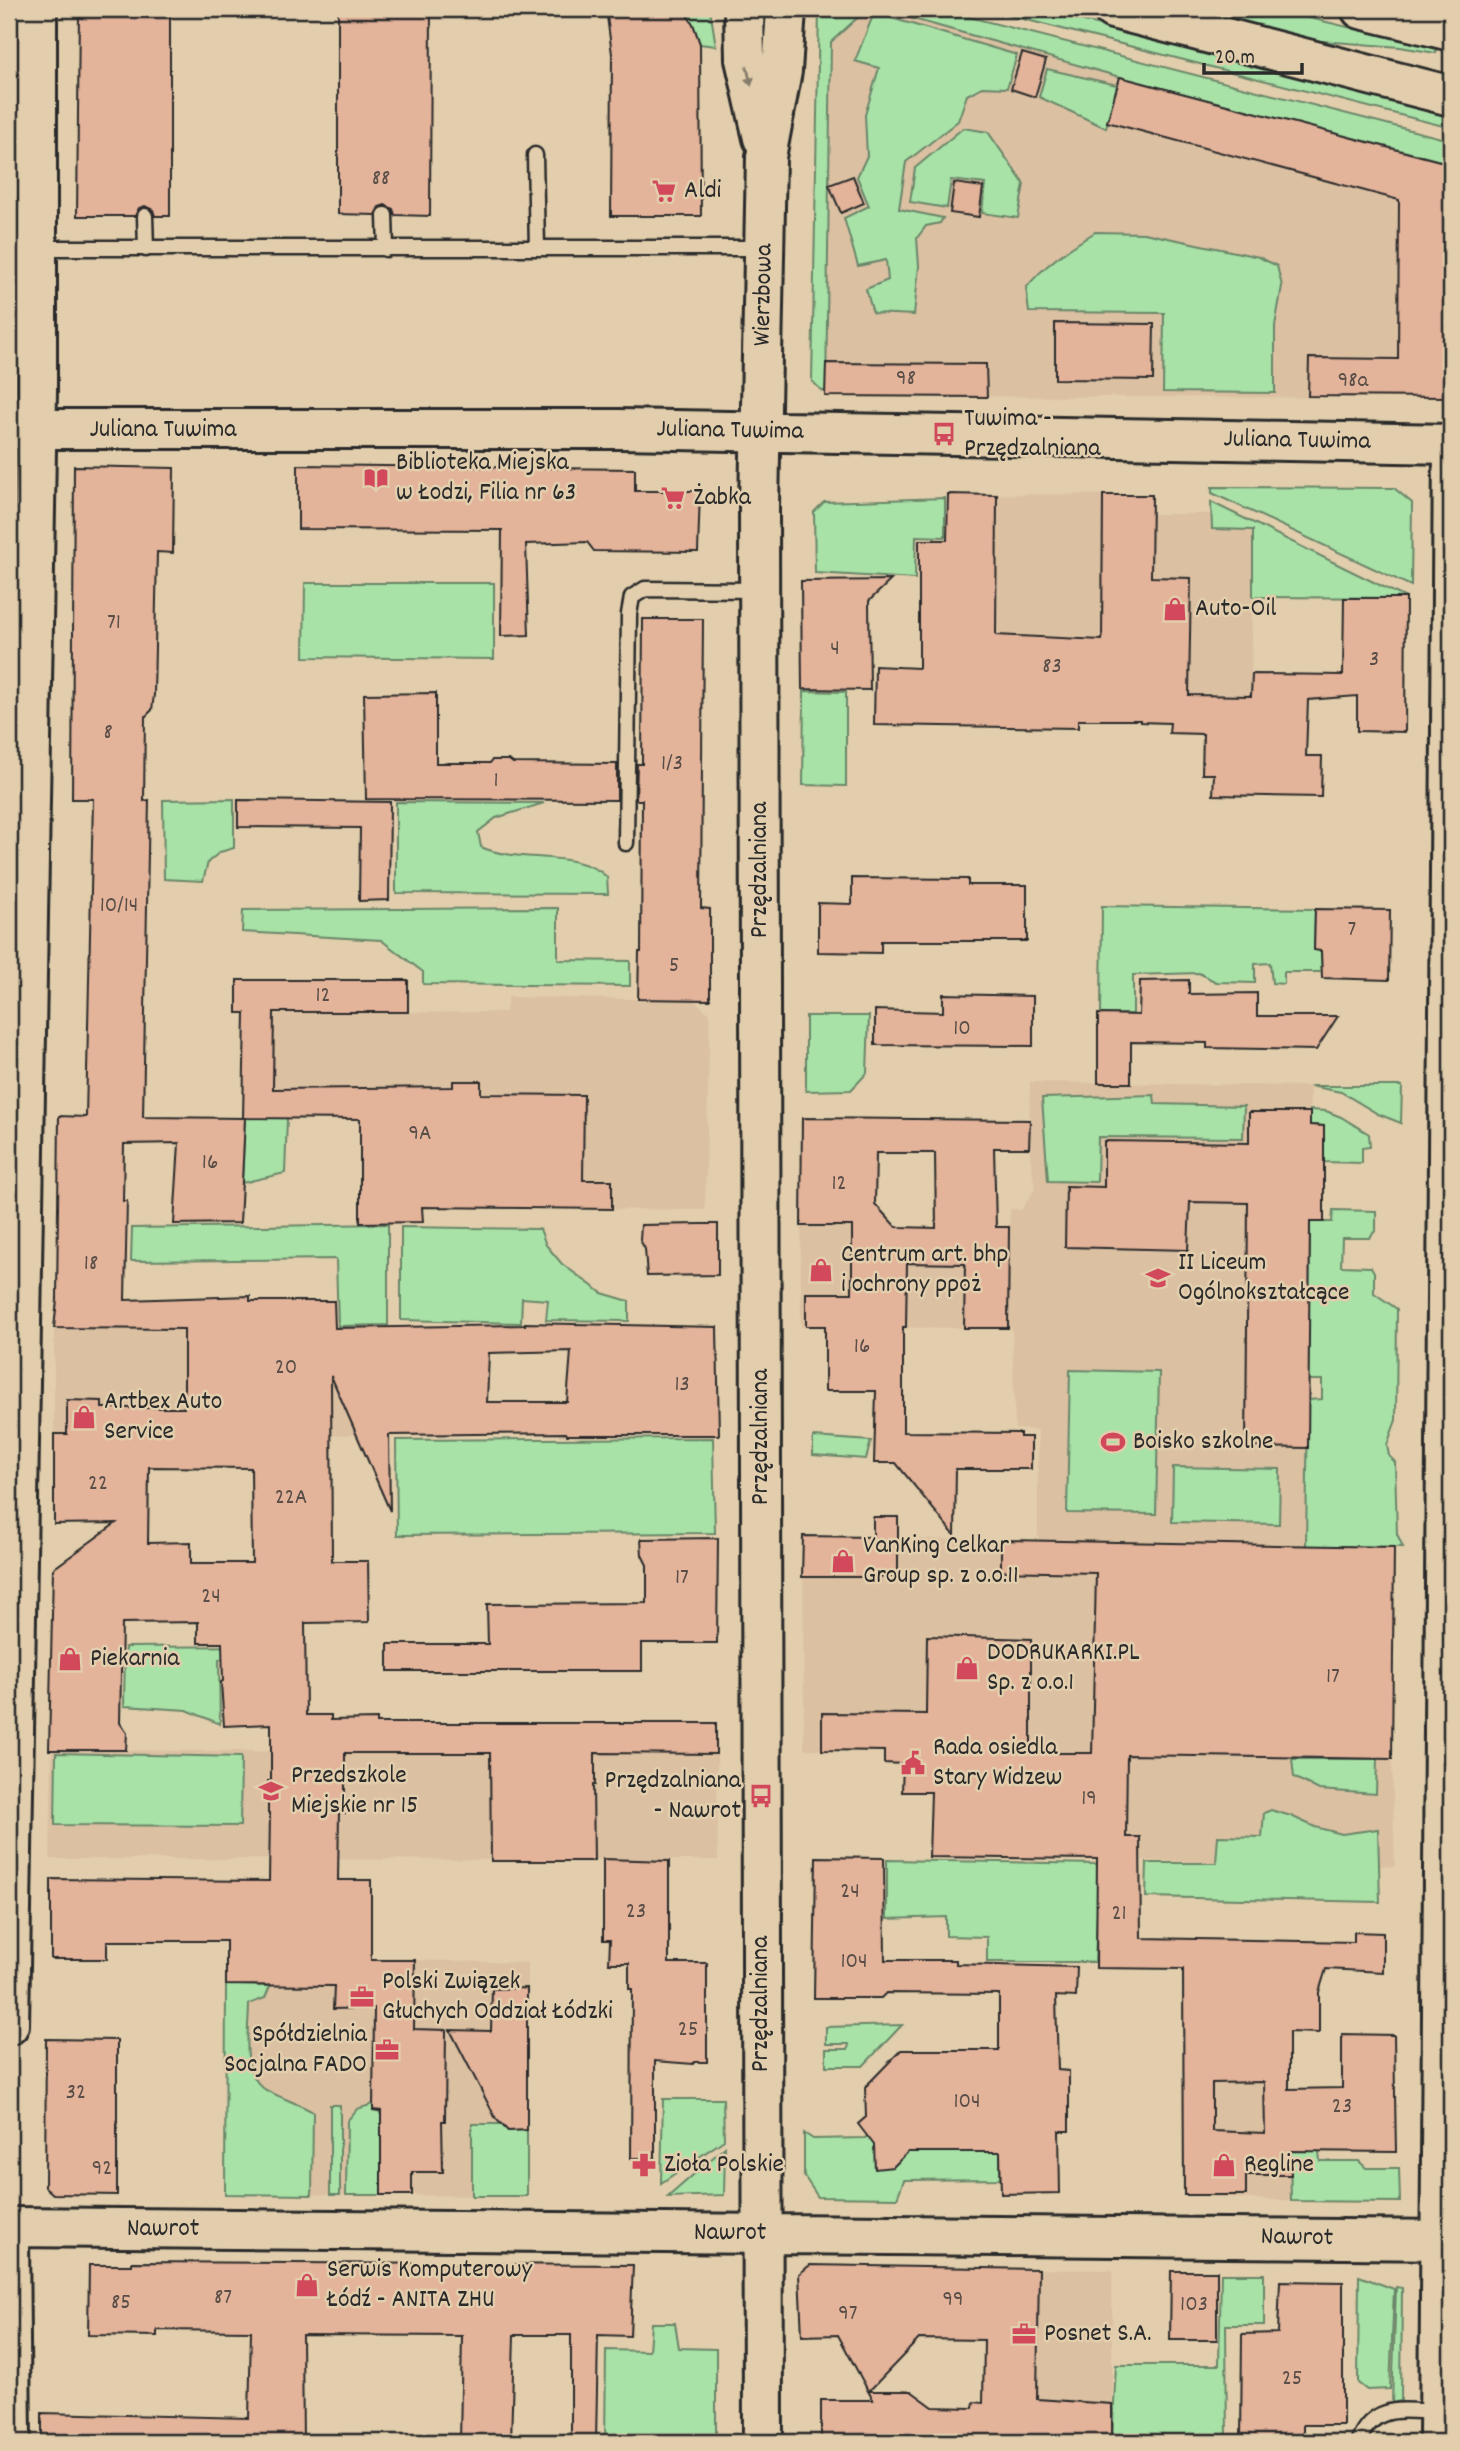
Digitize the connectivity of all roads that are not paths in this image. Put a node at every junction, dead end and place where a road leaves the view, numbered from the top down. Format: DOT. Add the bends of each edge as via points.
graph roads {
  1 [pos="37,9"];
  2 [pos="744,9"];
  3 [pos="786,9"];
  4 [pos="1113,9"];
  5 [pos="1361,9"];
  6 [pos="1451,31"];
  7 [pos="1451,96"];
  8 [pos="535,155"];
  9 [pos="766,157"];
  10 [pos="385,215"];
  11 [pos="145,216"];
  12 [pos="38,248"];
  13 [pos="537,248"];
  14 [pos="764,248"];
  15 [pos="146,249"];
  16 [pos="386,249"];
  17 [pos="22,429"];
  18 [pos="761,432"];
  19 [pos="1449,444"];
  20 [pos="760,590"];
  21 [pos="626,843"];
  22 [pos="14,1337"];
  23 [pos="9,1945"];
  24 [pos="9,2025"];
  25 [pos="9,2227"];
  26 [pos="762,2234"];
  27 [pos="9,2237"];
  28 [pos="1443,2239"];
  29 [pos="1433,2412"];
  30 [pos="11,2442"];
  31 [pos="763,2442"];
  32 [pos="1358,2442"];
  33 [pos="1433,2442"];
  1 -- 12 [label="street"];
  2 -- 9 [label="street, Wierzbowa, one-way" via="745,59"];
  3 -- 9 [label="street, Wierzbowa" via="782,71"];
  4 -- 7 [label="street"];
  5 -- 6 [label="street"];
  8 -- 13 [label="lane"];
  9 -- 14 [label="street, Wierzbowa"];
  10 -- 16 [label="lane"];
  11 -- 15 [label="lane"];
  12 -- 15 [label="lane"];
  12 -- 17 [label="street"];
  13 -- 14 [label="lane"];
  13 -- 16 [label="lane"];
  14 -- 18 [label="street, Wierzbowa"];
  15 -- 16 [label="lane"];
  17 -- 18 [label="street, Juliana Tuwima"];
  17 -- 22 [label="street" via="26,1111"];
  18 -- 19 [label="street, Juliana Tuwima"];
  18 -- 20 [label="street, Przędzalniana"];
  19 -- 28 [label="street"];
  20 -- 21 [label="lane" via="645,589 632,597"];
  20 -- 26 [label="street, Przędzalniana"];
  22 -- 23 [label="street"];
  23 -- 24 [label="street"];
  25 -- 26 [label="street, Nawrot"];
  26 -- 28 [label="street, Nawrot"];
  26 -- 31 [label="street, Przędzalniana"];
  27 -- 30 [label="street"];
  28 -- 29 [label="street"];
  29 -- 32 [label="lane" via="1392,2411 1371,2419"];
  29 -- 33 [label="street"];
}
